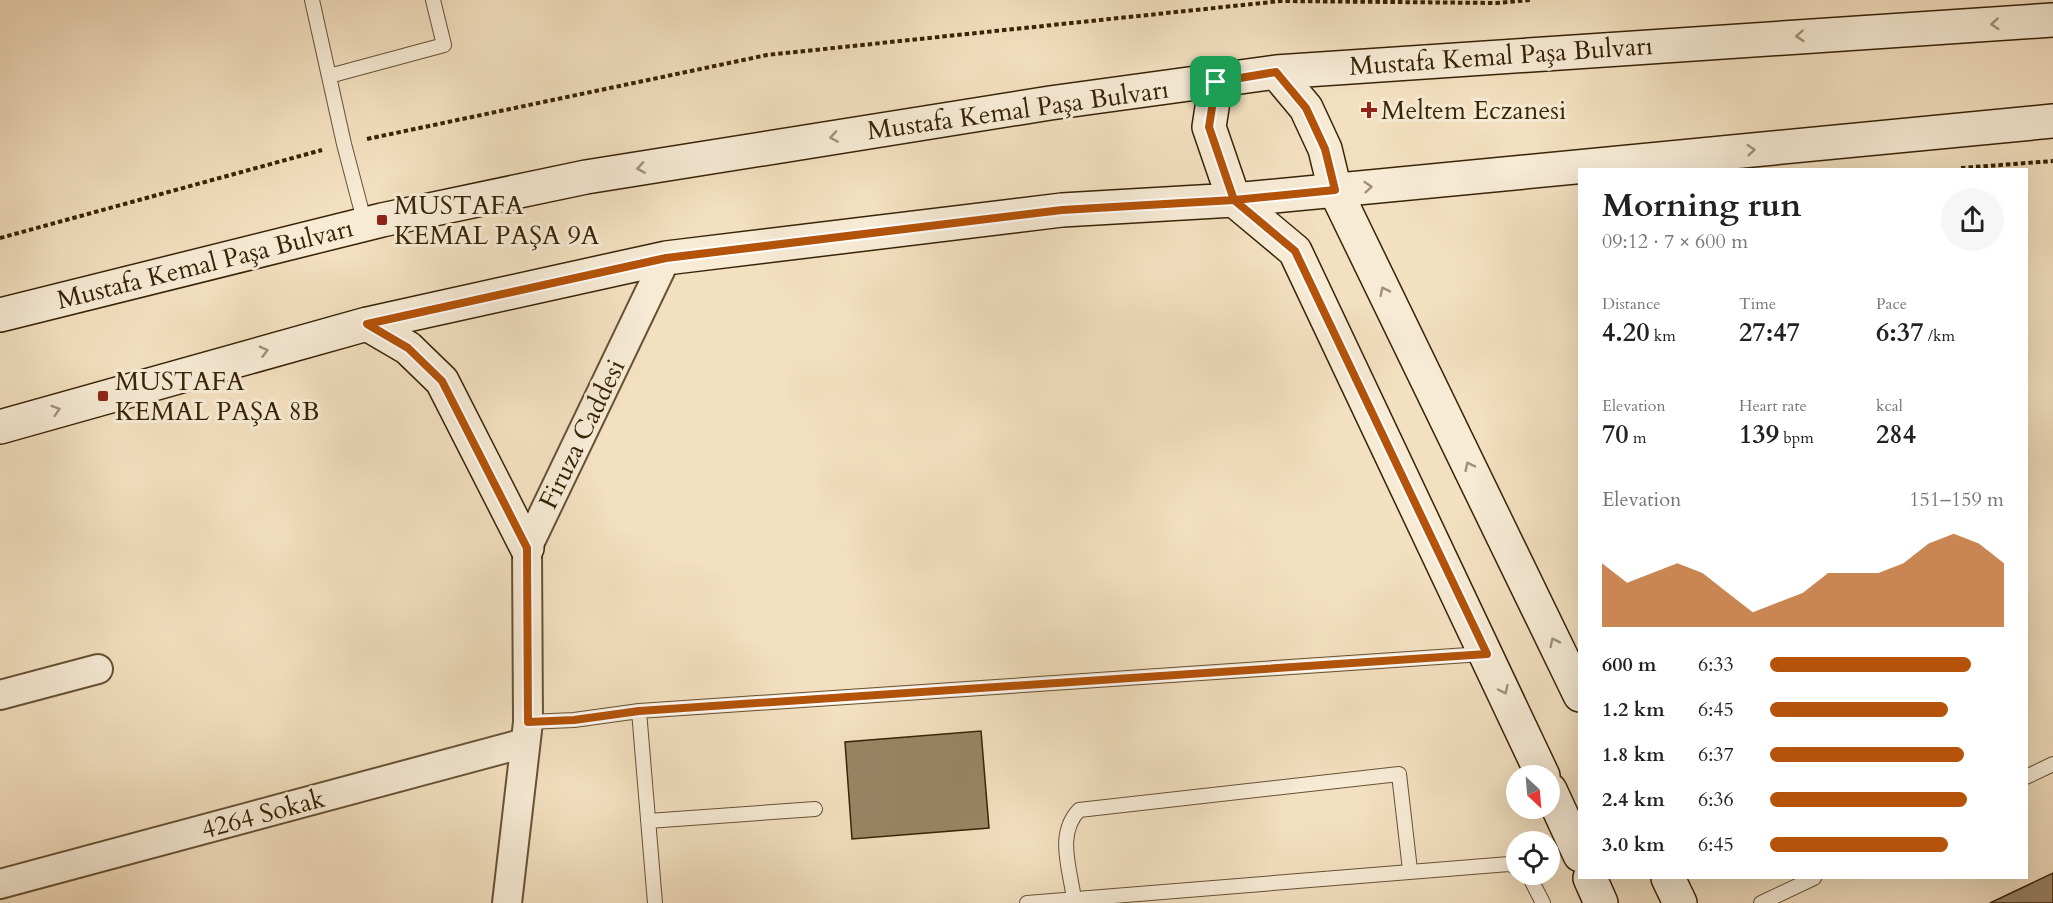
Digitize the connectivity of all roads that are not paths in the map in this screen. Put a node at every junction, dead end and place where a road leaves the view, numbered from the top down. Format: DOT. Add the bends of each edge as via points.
graph roads {
  1 [pos="312,0"];
  2 [pos="433,0"];
  3 [pos="2053,20"];
  4 [pos="1276,72"];
  5 [pos="329,76"];
  6 [pos="1216,82"];
  7 [pos="2053,121"];
  8 [pos="1335,190"];
  9 [pos="1234,200"];
  10 [pos="365,224"];
  11 [pos="666,258"];
  12 [pos="0,315"];
  13 [pos="367,324"];
  14 [pos="0,426"];
  15 [pos="527,548"];
  16 [pos="1487,654"];
  17 [pos="98,669"];
  18 [pos="1578,690"];
  19 [pos="0,695"];
  20 [pos="639,711"];
  21 [pos="527,733"];
  22 [pos="2053,764"];
  23 [pos="1538,765"];
  24 [pos="2028,776"];
  25 [pos="815,809"];
  26 [pos="1560,812"];
  27 [pos="648,821"];
  28 [pos="1578,851"];
  29 [pos="1506,864"];
  30 [pos="1410,870"];
  31 [pos="1590,879"];
  32 [pos="1668,879"];
  33 [pos="1812,879"];
  34 [pos="0,884"];
  35 [pos="1533,885"];
  36 [pos="1784,898"];
  37 [pos="1074,899"];
  38 [pos="507,903"];
  39 [pos="655,903"];
  40 [pos="1027,903"];
  41 [pos="1543,903"];
  42 [pos="1601,903"];
  43 [pos="1680,903"];
  44 [pos="1761,903"];
  1 -- 5 [label="lane"];
  2 -- 5 [label="lane" via="444,45"];
  3 -- 4 [label="main road, Mustafa Kemal Paşa Bulvarı, one-way"];
  4 -- 6 [label="main road, Mustafa Kemal Paşa Bulvarı"];
  4 -- 8 [label="main road" via="1306,108 1325,149"];
  5 -- 10 [label="lane"];
  6 -- 9 [label="main road" via="1209,127"];
  6 -- 10 [label="main road, Mustafa Kemal Paşa Bulvarı, one-way" via="1050,103 586,177"];
  8 -- 7 [label="main road, one-way"];
  8 -- 9 [label="main road"];
  18 -- 8 [label="main road, one-way"];
  9 -- 11 [label="main road" via="1062,210"];
  9 -- 16 [label="main road" via="1295,251"];
  10 -- 12 [label="main road, Mustafa Kemal Paşa Bulvarı"];
  11 -- 13 [label="main road"];
  11 -- 15 [label="street, Firuza Caddesi"];
  14 -- 13 [label="main road, one-way"];
  13 -- 15 [label="main road" via="408,348 442,381"];
  15 -- 21 [label="street, Firuza Caddesi"];
  16 -- 20 [label="lane"];
  16 -- 23 [label="main road, one-way"];
  17 -- 19 [label="street"];
  20 -- 21 [label="lane" via="574,720"];
  20 -- 27 [label="lane"];
  21 -- 34 [label="street, 4264 Sokak"];
  21 -- 38 [label="street, Firuza Caddesi"];
  22 -- 24 [label="lane"];
  25 -- 27 [label="lane"];
  26 -- 28 [label="main road"];
  27 -- 39 [label="lane"];
  29 -- 30 [label="lane"];
  30 -- 37 [label="lane"];
  30 -- 37 [label="lane" via="1399,774 1079,810 1065,833"];
  31 -- 42 [label="main road"];
  32 -- 43 [label="main road"];
  33 -- 36 [label="lane"];
  35 -- 41 [label="lane"];
  36 -- 44 [label="lane"];
  37 -- 40 [label="lane"];
}
